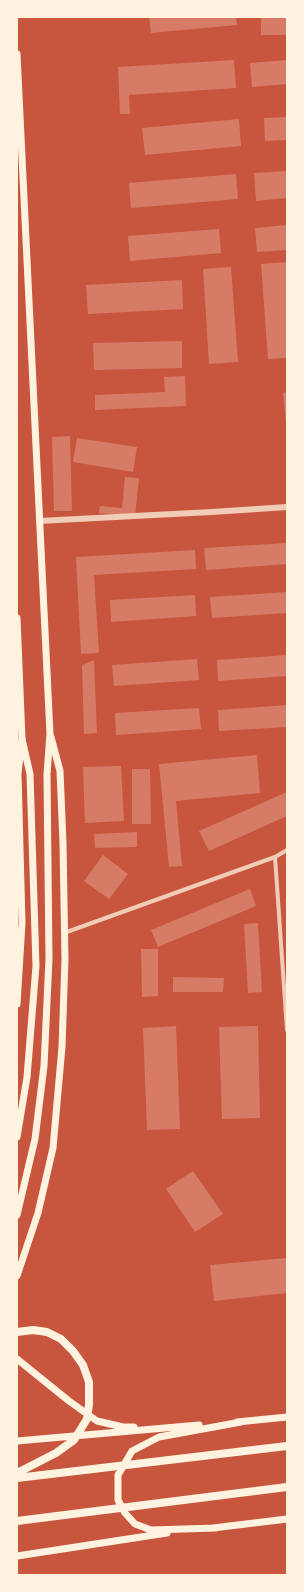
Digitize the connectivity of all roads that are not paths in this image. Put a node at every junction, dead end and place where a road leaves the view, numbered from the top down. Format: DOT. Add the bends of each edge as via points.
graph roads {
  1 [pos="17,54"];
  2 [pos="287,507"];
  3 [pos="39,521"];
  4 [pos="17,618"];
  5 [pos="50,734"];
  6 [pos="19,739"];
  7 [pos="287,850"];
  8 [pos="275,857"];
  9 [pos="64,933"];
  10 [pos="19,950"];
  11 [pos="17,1004"];
  12 [pos="287,1030"];
  13 [pos="17,1137"];
  14 [pos="17,1215"];
  15 [pos="17,1276"];
  16 [pos="17,1332"];
  17 [pos="17,1359"];
  18 [pos="287,1417"];
  19 [pos="241,1422"];
  20 [pos="186,1427"];
  21 [pos="17,1441"];
  22 [pos="287,1446"];
  23 [pos="17,1473"];
  24 [pos="17,1478"];
  25 [pos="287,1487"];
  26 [pos="287,1519"];
  27 [pos="17,1521"];
  28 [pos="216,1528"];
  29 [pos="17,1556"];
  1 -- 3 [label="main road"];
  2 -- 3 [label="street"];
  3 -- 5 [label="main road"];
  4 -- 6 [label="main road"];
  5 -- 9 [label="main road" via="60,771"];
  5 -- 14 [label="main road" via="47,774 49,959 42,1092 35,1139"];
  6 -- 10 [label="main road" via="22,923"];
  6 -- 13 [label="main road" via="30,774 36,966 27,1077"];
  7 -- 8 [label="street"];
  8 -- 9 [label="street"];
  8 -- 12 [label="street"];
  9 -- 15 [label="main road" via="62,1047 53,1148 38,1213"];
  10 -- 11 [label="main road"];
  16 -- 23 [label="highway" via="47,1332 61,1339 74,1351 89,1382 87,1419 74,1440 56,1453"];
  17 -- 20 [label="main road" via="97,1421 123,1427"];
  18 -- 19 [label="main road"];
  19 -- 20 [label="main road"];
  19 -- 28 [label="main road" via="159,1437 132,1451 118,1475 118,1500 135,1524 151,1530"];
  20 -- 21 [label="main road"];
  22 -- 24 [label="highway"];
  25 -- 27 [label="highway"];
  26 -- 28 [label="main road"];
  28 -- 29 [label="main road"];
}
